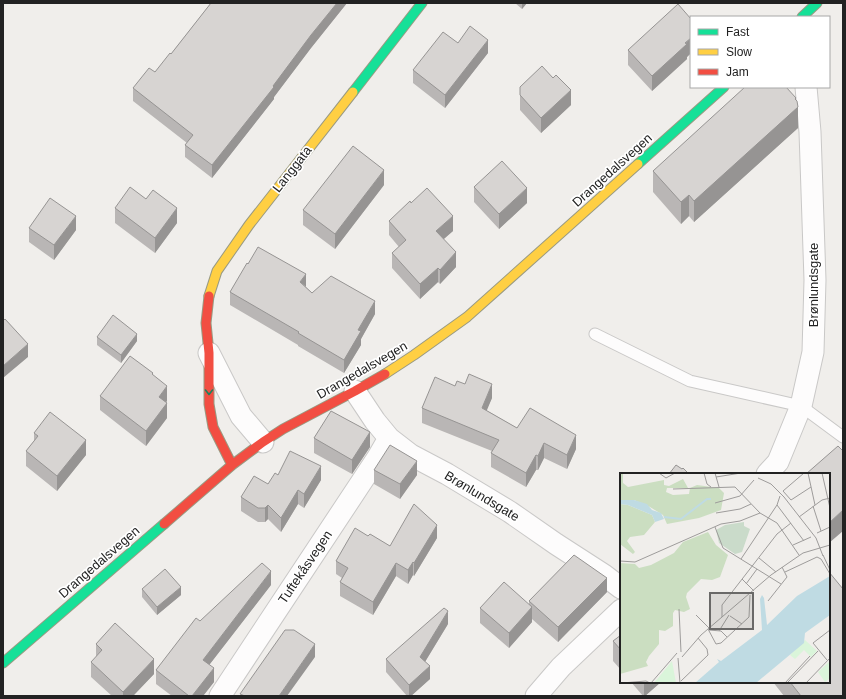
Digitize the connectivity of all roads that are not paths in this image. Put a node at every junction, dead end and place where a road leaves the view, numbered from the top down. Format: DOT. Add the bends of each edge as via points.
graph roads {
  1 [pos="422,3"];
  2 [pos="817,3"];
  3 [pos="803,16"];
  4 [pos="723,88"];
  5 [pos="806,88"];
  6 [pos="594,334"];
  7 [pos="209,353"];
  8 [pos="355,391"];
  9 [pos="801,406"];
  10 [pos="843,437"];
  11 [pos="389,438"];
  12 [pos="263,442"];
  13 [pos="232,465"];
  14 [pos="768,473"];
  15 [pos="620,587"];
  16 [pos="620,611"];
  17 [pos="3,663"];
  18 [pos="220,696"];
  19 [pos="536,696"];
  1 -- 7 [label="street, Langgata" via="248,225 217,271 209,294 206,322"];
  2 -- 3 [label="street"];
  4 -- 8 [label="street, Drangedalsvegen" via="467,316 414,355"];
  5 -- 9 [label="street, Brønlundsgate" via="815,280 813,352"];
  6 -- 9 [label="lane" via="690,381"];
  7 -- 12 [label="street, Langgata" via="241,416"];
  7 -- 13 [label="street, Langgata, one-way" via="209,404 213,427"];
  8 -- 11 [label="street, Brønlundsgate"];
  8 -- 12 [label="street, Drangedalsvegen"];
  9 -- 10 [label="lane"];
  9 -- 14 [label="street, Brønlundsgate" via="778,462"];
  11 -- 15 [label="street, Brønlundsgate" via="411,455 510,512"];
  11 -- 18 [label="street, Tuftekåsvegen"];
  12 -- 13 [label="street, Drangedalsvegen"];
  13 -- 17 [label="street, Drangedalsvegen"];
  16 -- 19 [label="street" via="561,666"];
}
